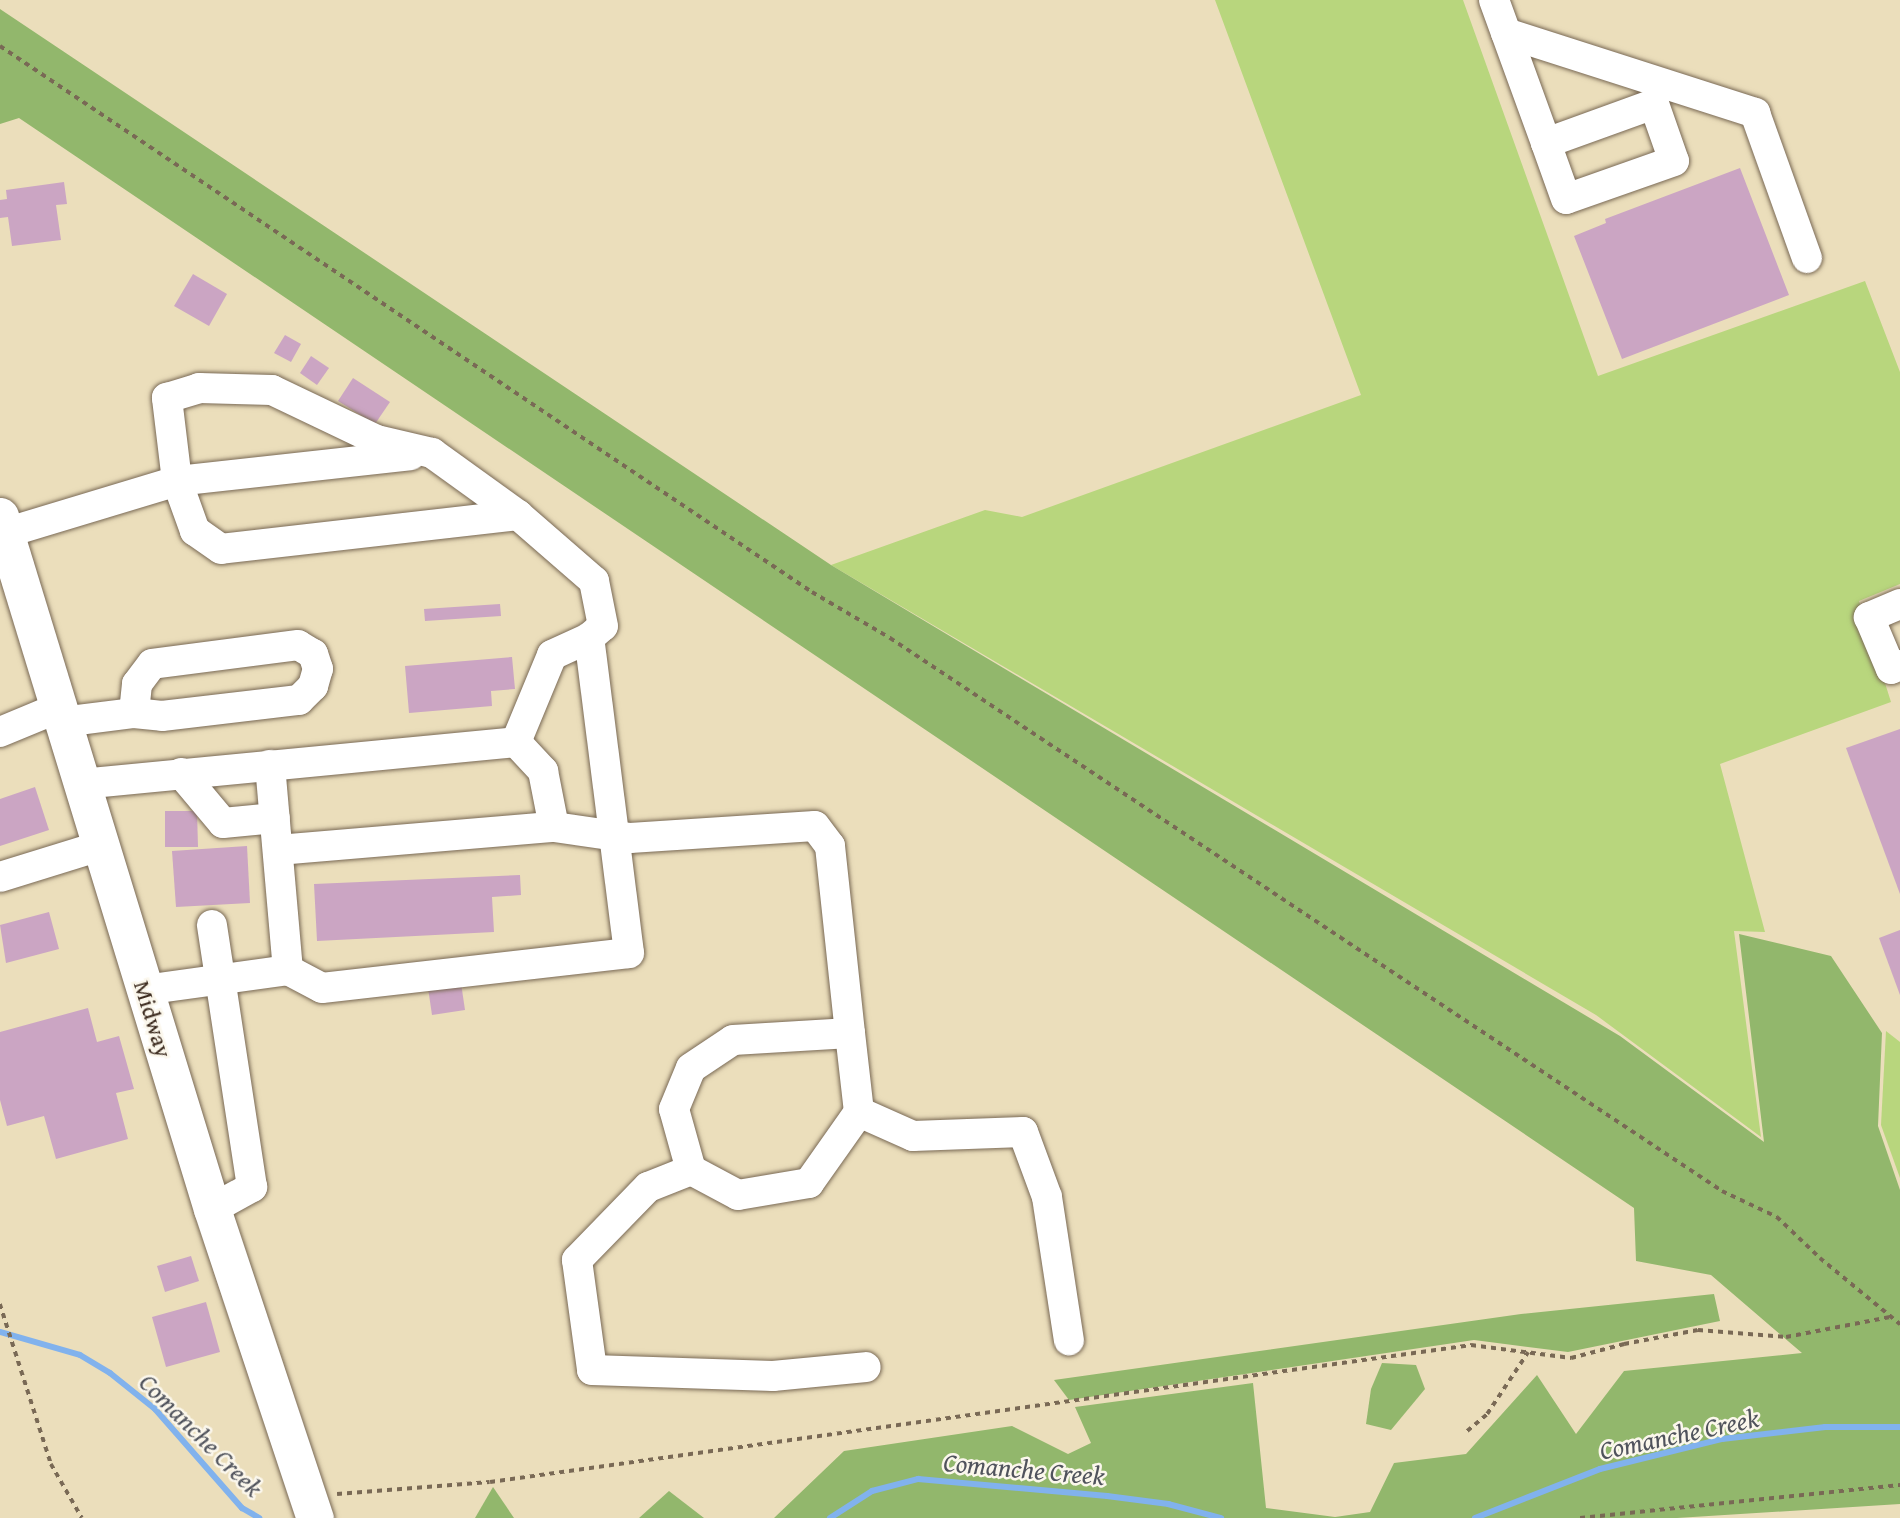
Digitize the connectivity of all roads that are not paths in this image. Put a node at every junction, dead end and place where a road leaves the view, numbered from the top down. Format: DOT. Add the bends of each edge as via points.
graph roads {
  1 [pos="1493,0"];
  2 [pos="1506,33"];
  3 [pos="1657,94"];
  4 [pos="1546,143"];
  5 [pos="1807,258"];
  6 [pos="432,453"];
  7 [pos="177,481"];
  8 [pos="518,515"];
  9 [pos="3,525"];
  10 [pos="1900,604"];
  11 [pos="589,638"];
  12 [pos="1900,665"];
  13 [pos="134,713"];
  14 [pos="60,715"];
  15 [pos="0,732"];
  16 [pos="516,743"];
  17 [pos="270,765"];
  18 [pos="181,773"];
  19 [pos="81,784"];
  20 [pos="275,818"];
  21 [pos="554,827"];
  22 [pos="615,836"];
  23 [pos="100,846"];
  24 [pos="278,850"];
  25 [pos="0,877"];
  26 [pos="212,925"];
  27 [pos="288,970"];
  28 [pos="218,981"];
  29 [pos="144,990"];
  30 [pos="850,1033"];
  31 [pos="859,1112"];
  32 [pos="691,1170"];
  33 [pos="212,1209"];
  34 [pos="1069,1340"];
  35 [pos="866,1367"];
  36 [pos="312,1507"];
  1 -- 2 [label="lane"];
  2 -- 3 [label="lane"];
  2 -- 4 [label="lane"];
  3 -- 4 [label="lane"];
  3 -- 4 [label="lane" via="1674,161 1566,199"];
  3 -- 5 [label="lane" via="1755,113"];
  6 -- 7 [label="lane"];
  6 -- 7 [label="lane" via="377,440 272,390 199,388 167,398"];
  6 -- 8 [label="lane"];
  7 -- 8 [label="lane" via="195,531 221,549"];
  7 -- 9 [label="lane"];
  8 -- 11 [label="lane" via="594,581 603,626"];
  9 -- 14 [label="main road, Midway"];
  10 -- 12 [label="lane" via="1869,617 1891,669"];
  11 -- 16 [label="lane" via="552,655"];
  11 -- 22 [label="lane"];
  13 -- 13 [label="lane" via="162,716 299,700 313,686 318,669 313,654 298,645 152,664 137,684"];
  13 -- 14 [label="lane"];
  14 -- 15 [label="lane"];
  14 -- 19 [label="main road, Midway"];
  16 -- 17 [label="lane"];
  16 -- 21 [label="lane" via="542,771"];
  17 -- 18 [label="lane"];
  17 -- 20 [label="lane"];
  18 -- 19 [label="lane"];
  18 -- 20 [label="lane" via="223,823"];
  19 -- 23 [label="main road, Midway"];
  20 -- 24 [label="lane"];
  21 -- 22 [label="lane"];
  21 -- 24 [label="lane"];
  22 -- 27 [label="lane" via="629,953 322,988"];
  22 -- 30 [label="lane" via="815,826 830,846"];
  23 -- 25 [label="lane"];
  23 -- 29 [label="main road, Midway"];
  24 -- 27 [label="lane"];
  26 -- 28 [label="lane"];
  27 -- 28 [label="lane"];
  28 -- 29 [label="lane"];
  28 -- 33 [label="lane" via="252,1187"];
  29 -- 33 [label="main road, Midway"];
  30 -- 31 [label="lane"];
  30 -- 32 [label="lane" via="733,1040 691,1068 674,1109"];
  31 -- 32 [label="lane" via="809,1183 738,1195"];
  31 -- 34 [label="lane" via="913,1136 1023,1132 1047,1197"];
  32 -- 35 [label="lane" via="648,1187 577,1260 592,1370 773,1376"];
  33 -- 36 [label="main road, Midway"];
}
